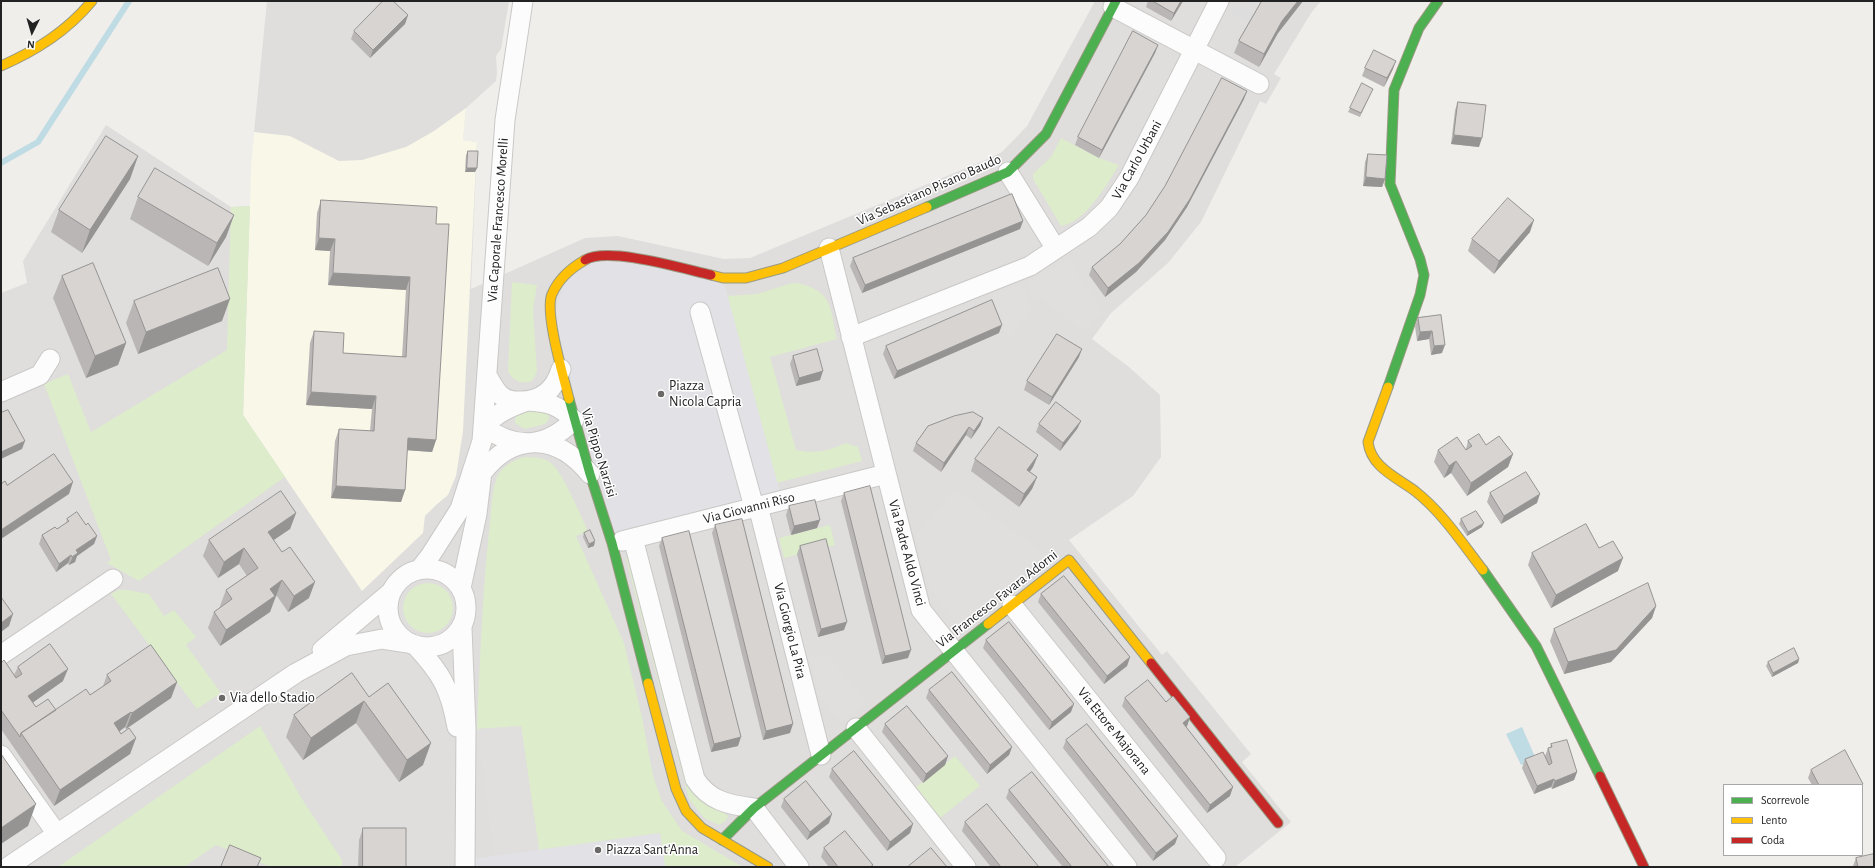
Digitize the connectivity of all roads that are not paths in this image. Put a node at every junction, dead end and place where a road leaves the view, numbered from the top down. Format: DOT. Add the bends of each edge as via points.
graph roads {
  1 [pos="92,1"];
  2 [pos="523,1"];
  3 [pos="1219,1"];
  4 [pos="1438,1"];
  5 [pos="1114,4"];
  6 [pos="1195,51"];
  7 [pos="1,66"];
  8 [pos="1259,84"];
  9 [pos="1008,172"];
  10 [pos="829,248"];
  11 [pos="1056,249"];
  12 [pos="700,312"];
  13 [pos="851,337"];
  14 [pos="50,359"];
  15 [pos="561,369"];
  16 [pos="488,377"];
  17 [pos="1,392"];
  18 [pos="527,401"];
  19 [pos="574,420"];
  20 [pos="483,434"];
  21 [pos="533,443"];
  22 [pos="482,473"];
  23 [pos="590,474"];
  24 [pos="886,474"];
  25 [pos="756,507"];
  26 [pos="633,538"];
  27 [pos="612,543"];
  28 [pos="419,570"];
  29 [pos="113,579"];
  30 [pos="462,588"];
  31 [pos="391,592"];
  32 [pos="1012,605"];
  33 [pos="462,628"];
  34 [pos="412,644"];
  35 [pos="954,650"];
  36 [pos="1,655"];
  37 [pos="296,673"];
  38 [pos="856,728"];
  39 [pos="1,755"];
  40 [pos="821,755"];
  41 [pos="465,763"];
  42 [pos="754,808"];
  43 [pos="1278,823"];
  44 [pos="57,834"];
  45 [pos="722,840"];
  46 [pos="1216,858"];
  47 [pos="8,867"];
  48 [pos="465,867"];
  49 [pos="768,867"];
  50 [pos="799,867"];
  51 [pos="966,867"];
  52 [pos="1127,867"];
  53 [pos="1644,867"];
  1 -- 7 [label="street" via="54,40"];
  2 -- 16 [label="street, Via Caporale Francesco Morelli" via="505,120"];
  3 -- 6 [label="street, Via Carlo Urbani"];
  4 -- 53 [label="street" via="1419,28 1394,90 1390,184 1424,275 1420,295 1368,442 1369,450 1375,462 1416,492 1441,516 1521,623 1536,646"];
  5 -- 6 [label="street"];
  5 -- 9 [label="street, Via Sebastiano Pisano Baudo" via="1046,134"];
  6 -- 8 [label="street"];
  6 -- 11 [label="street, Via Carlo Urbani" via="1129,178 1109,208 1089,227"];
  9 -- 10 [label="street, Via Sebastiano Pisano Baudo"];
  9 -- 11 [label="street"];
  10 -- 13 [label="street, Via Padre Aldo Vinci"];
  10 -- 15 [label="street, Via Pippo Narzisi" via="783,268 746,278 723,278 617,255 590,257 568,270 551,295 551,325"];
  11 -- 13 [label="street, Via Carlo Urbani" via="1030,266"];
  12 -- 25 [label="street, Via Giorgio La Pira"];
  13 -- 24 [label="street, Via Padre Aldo Vinci"];
  14 -- 17 [label="street" via="40,375"];
  15 -- 18 [label="street" via="558,380 551,390 542,397"];
  15 -- 19 [label="street, Via Pippo Narzisi"];
  16 -- 18 [label="street" via="503,397"];
  16 -- 20 [label="street, Via Caporale Francesco Morelli"];
  18 -- 19 [label="street" via="552,404 564,410"];
  18 -- 20 [label="street" via="506,408 492,417"];
  19 -- 21 [label="street" via="562,432 548,440"];
  19 -- 23 [label="street, Via Pippo Narzisi"];
  20 -- 21 [label="street"];
  20 -- 22 [label="street"];
  20 -- 28 [label="street" via="460,509"];
  21 -- 22 [label="street" via="515,446 502,453"];
  21 -- 23 [label="street" via="547,444 564,450 579,460"];
  22 -- 30 [label="street" via="477,514"];
  23 -- 27 [label="street, Via Pippo Narzisi"];
  24 -- 25 [label="street, Via Giovanni Riso"];
  24 -- 35 [label="street, Via Padre Aldo Vinci" via="922,610"];
  25 -- 26 [label="street, Via Giovanni Riso"];
  25 -- 40 [label="street, Via Giorgio La Pira"];
  26 -- 27 [label="street, Via Giovanni Riso"];
  26 -- 42 [label="street" via="695,779 702,789 716,800 730,805"];
  27 -- 45 [label="street, Via Pippo Narzisi" via="676,789 686,812 702,828"];
  28 -- 30 [label="street" via="443,572"];
  28 -- 31 [label="street" via="402,578"];
  29 -- 36 [label="street"];
  30 -- 33 [label="street" via="466,614"];
  31 -- 34 [label="street" via="388,602 390,621 400,637"];
  31 -- 37 [label="street"];
  32 -- 35 [label="street, Via Francesco Favara Adorni"];
  32 -- 43 [label="street, Via Francesco Favara Adorni" via="1069,560"];
  32 -- 46 [label="street, Via Ettore Majorana"];
  33 -- 34 [label="street" via="442,645 429,648"];
  33 -- 41 [label="street"];
  34 -- 37 [label="street" via="382,639 346,646"];
  34 -- 41 [label="street" via="434,665 450,694"];
  35 -- 38 [label="street, Via Francesco Favara Adorni"];
  35 -- 52 [label="street, Via Padre Aldo Vinci"];
  37 -- 44 [label="street"];
  38 -- 40 [label="street, Via Francesco Favara Adorni"];
  38 -- 51 [label="street"];
  39 -- 44 [label="street"];
  40 -- 42 [label="street, Via Francesco Favara Adorni"];
  41 -- 48 [label="street"];
  42 -- 45 [label="street, Via Francesco Favara Adorni"];
  42 -- 50 [label="street"];
  44 -- 47 [label="street"];
  45 -- 49 [label="street, Via Pippo Narzisi"];
}
